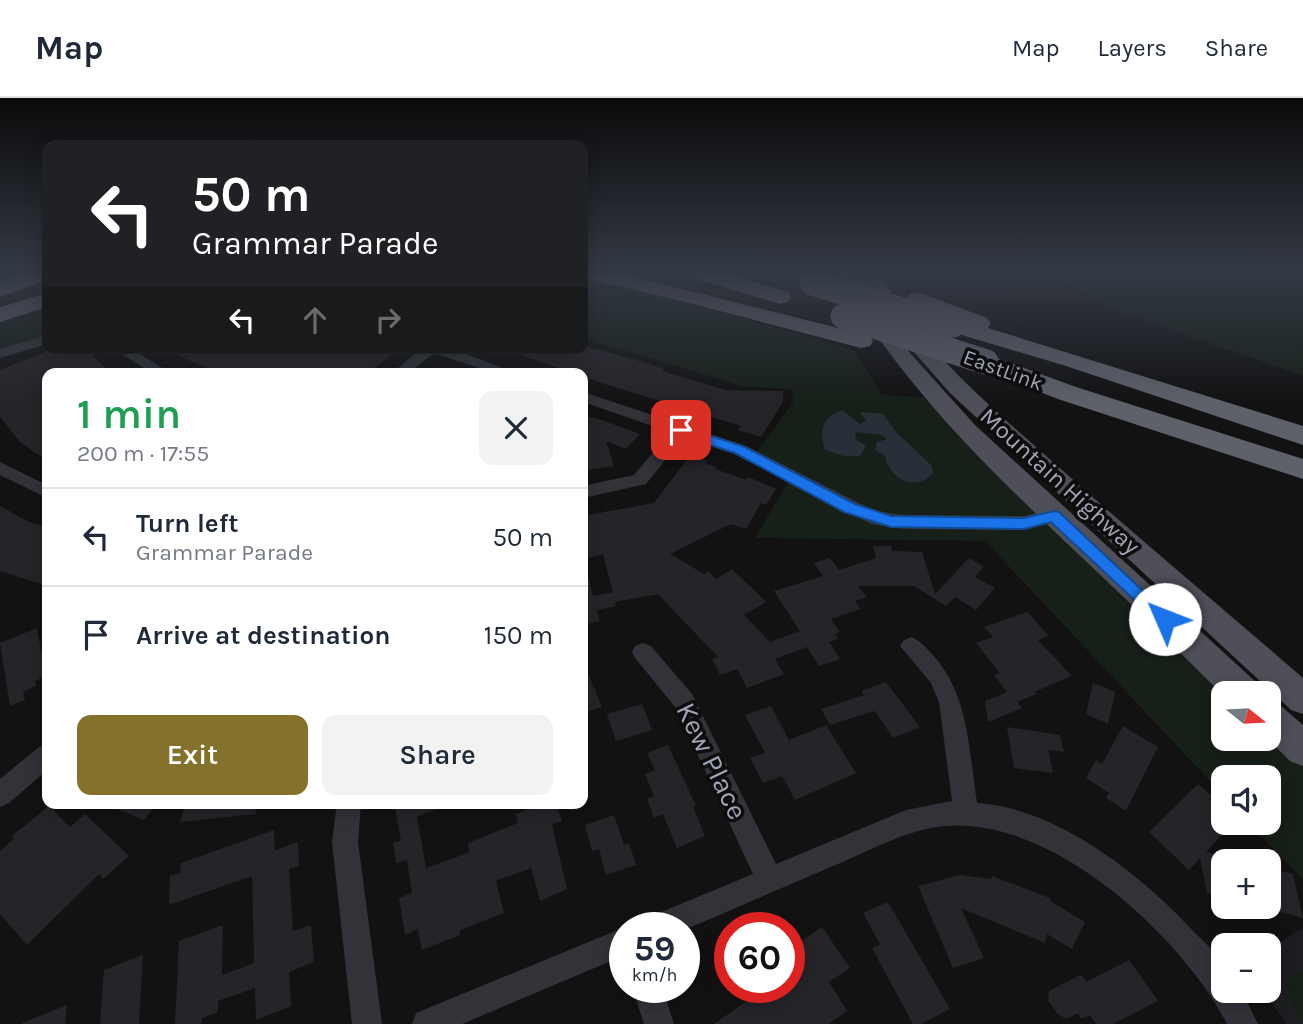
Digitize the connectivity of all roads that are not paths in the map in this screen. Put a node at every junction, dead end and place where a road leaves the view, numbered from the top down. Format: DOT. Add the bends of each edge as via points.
graph roads {
  1 [pos="767,316"];
  2 [pos="844,316"];
  3 [pos="872,316"];
  4 [pos="896,316"];
  5 [pos="924,316"];
  6 [pos="962,316"];
  7 [pos="42,341"];
  8 [pos="0,354"];
  9 [pos="130,354"];
  10 [pos="425,354"];
  11 [pos="451,354"];
  12 [pos="1075,361"];
  13 [pos="154,368"];
  14 [pos="405,368"];
  15 [pos="494,368"];
  16 [pos="993,370"];
  17 [pos="588,399"];
  18 [pos="681,430"];
  19 [pos="1303,436"];
  20 [pos="0,468"];
  21 [pos="1303,469"];
  22 [pos="42,489"];
  23 [pos="588,491"];
  24 [pos="1054,516"];
  25 [pos="1096,516"];
  26 [pos="911,646"];
  27 [pos="643,652"];
  28 [pos="1231,681"];
  29 [pos="1303,699"];
  30 [pos="1281,728"];
  31 [pos="1303,749"];
  32 [pos="42,759"];
  33 [pos="0,795"];
  34 [pos="348,809"];
  35 [pos="966,814"];
  36 [pos="769,878"];
  37 [pos="693,912"];
  38 [pos="609,949"];
  39 [pos="1211,971"];
  40 [pos="652,1003"];
  41 [pos="1232,1003"];
  42 [pos="367,1024"];
  43 [pos="427,1024"];
  44 [pos="659,1024"];
  45 [pos="1243,1024"];
  1 -- 16 [label="highway"];
  2 -- 16 [label="highway, EastLink, bridge"];
  3 -- 24 [label="main road, Mountain Highway" via="935,398"];
  4 -- 25 [label="main road, Mountain Highway" via="927,356"];
  5 -- 12 [label="highway, EastLink, bridge"];
  6 -- 12 [label="highway"];
  7 -- 8 [label="street"];
  9 -- 13 [label="street"];
  10 -- 14 [label="street"];
  11 -- 15 [label="street"];
  12 -- 19 [label="highway, EastLink"];
  16 -- 21 [label="highway, EastLink"];
  17 -- 18 [label="street"];
  18 -- 23 [label="street" via="640,480"];
  18 -- 24 [label="street" via="740,450 850,508 891,521 1024,523"];
  20 -- 22 [label="street"];
  24 -- 25 [label="main road"];
  24 -- 28 [label="main road, Mountain Highway"];
  25 -- 29 [label="main road, Mountain Highway"];
  26 -- 35 [label="street" via="939,677 950,702"];
  27 -- 36 [label="street, Kew Place" via="684,701"];
  30 -- 31 [label="main road"];
  32 -- 33 [label="street"];
  34 -- 42 [label="street" via="345,842"];
  35 -- 36 [label="street" via="906,822"];
  35 -- 39 [label="street" via="1037,831 1094,861 1121,880"];
  36 -- 37 [label="street"];
  38 -- 43 [label="street"];
  40 -- 44 [label="street"];
  41 -- 45 [label="street"];
}
